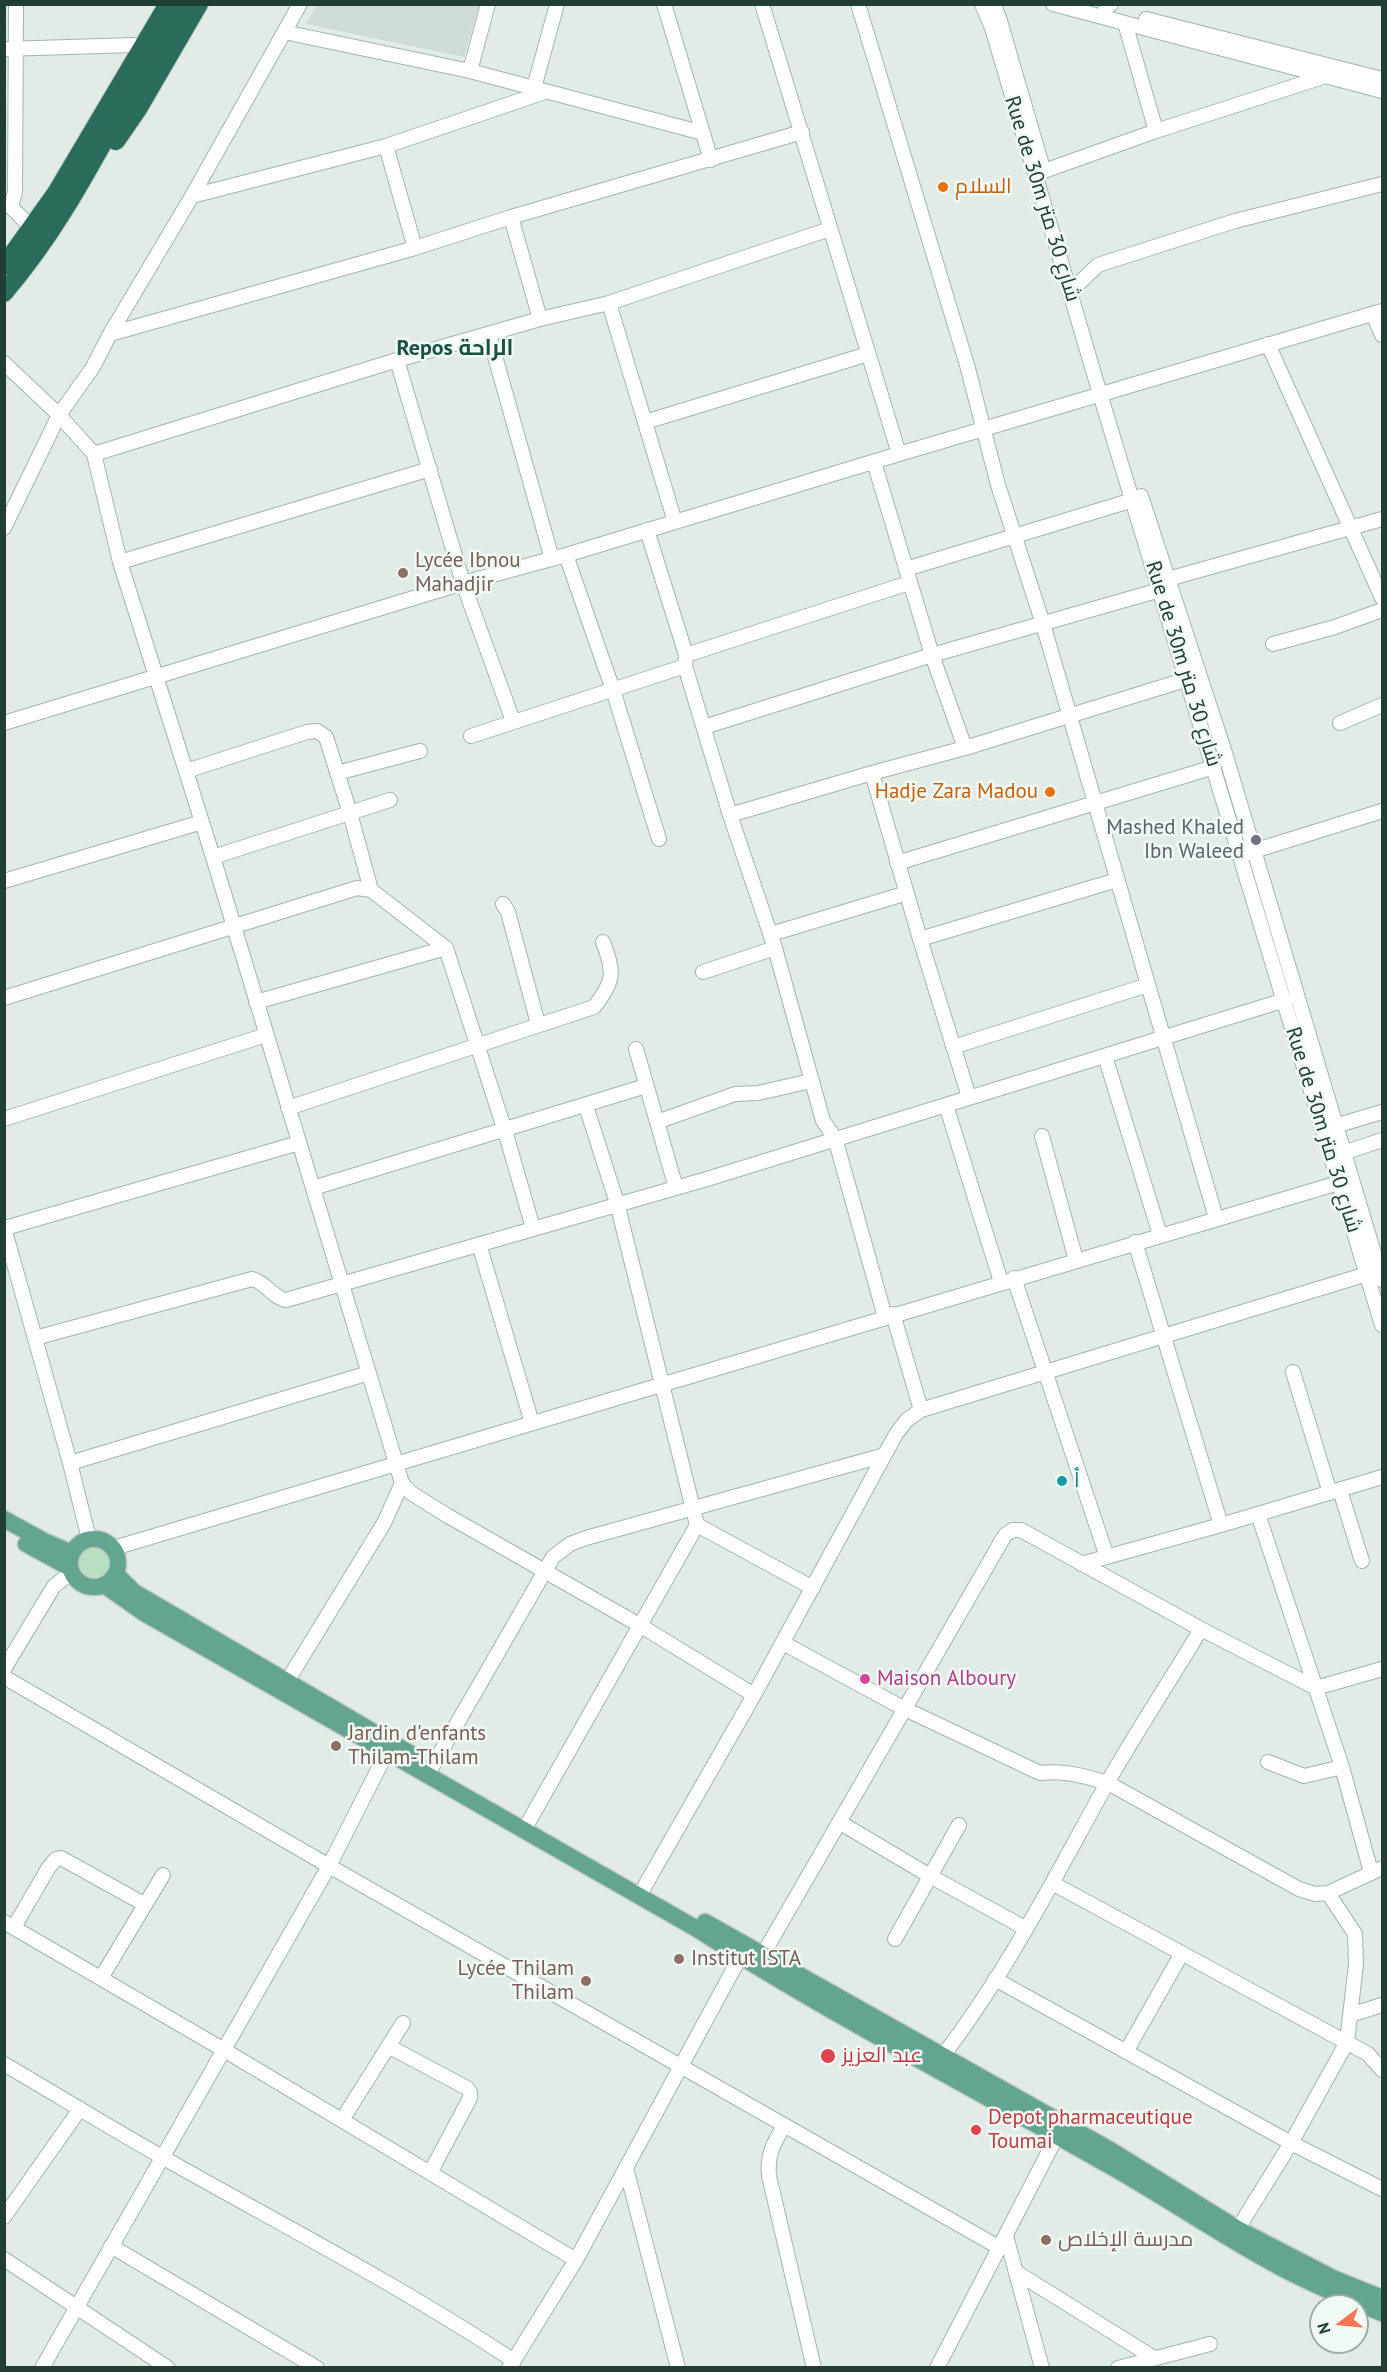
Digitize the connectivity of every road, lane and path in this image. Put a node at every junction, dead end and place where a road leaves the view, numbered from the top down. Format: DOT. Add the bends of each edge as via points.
graph roads {
  1 [pos="16,4"];
  2 [pos="155,4"];
  3 [pos="168,4"];
  4 [pos="184,4"];
  5 [pos="199,4"];
  6 [pos="300,4"];
  7 [pos="488,4"];
  8 [pos="557,4"];
  9 [pos="664,4"];
  10 [pos="762,4"];
  11 [pos="858,4"];
  12 [pos="982,4"];
  13 [pos="994,4"];
  14 [pos="1053,4"];
  15 [pos="1085,4"];
  16 [pos="1108,7"];
  17 [pos="1125,23"];
  18 [pos="284,32"];
  19 [pos="133,45"];
  20 [pos="10,49"];
  21 [pos="470,71"];
  22 [pos="1326,76"];
  23 [pos="1383,80"];
  24 [pos="539,90"];
  25 [pos="1383,91"];
  26 [pos="121,97"];
  27 [pos="1156,131"];
  28 [pos="801,132"];
  29 [pos="704,133"];
  30 [pos="386,146"];
  31 [pos="711,160"];
  32 [pos="1044,171"];
  33 [pos="1383,184"];
  34 [pos="10,192"];
  35 [pos="56,193"];
  36 [pos="192,196"];
  37 [pos="64,213"];
  38 [pos="511,217"];
  39 [pos="32,228"];
  40 [pos="830,229"];
  41 [pos="415,248"];
  42 [pos="4,266"];
  43 [pos="1077,285"];
  44 [pos="4,293"];
  45 [pos="611,308"];
  46 [pos="1378,312"];
  47 [pos="540,320"];
  48 [pos="110,334"];
  49 [pos="489,335"];
  50 [pos="1383,335"];
  51 [pos="1268,344"];
  52 [pos="868,354"];
  53 [pos="397,360"];
  54 [pos="4,363"];
  55 [pos="1104,394"];
  56 [pos="59,415"];
  57 [pos="645,422"];
  58 [pos="984,430"];
  59 [pos="94,454"];
  60 [pos="899,454"];
  61 [pos="873,462"];
  62 [pos="430,468"];
  63 [pos="1133,500"];
  64 [pos="674,516"];
  65 [pos="1383,519"];
  66 [pos="4,528"];
  67 [pos="1351,529"];
  68 [pos="647,530"];
  69 [pos="1015,537"];
  70 [pos="559,557"];
  71 [pos="120,562"];
  72 [pos="908,576"];
  73 [pos="463,583"];
  74 [pos="1164,584"];
  75 [pos="1383,598"];
  76 [pos="1383,610"];
  77 [pos="1043,624"];
  78 [pos="1273,644"];
  79 [pos="932,655"];
  80 [pos="686,660"];
  81 [pos="156,678"];
  82 [pos="1188,679"];
  83 [pos="613,690"];
  84 [pos="1383,705"];
  85 [pos="1068,715"];
  86 [pos="513,721"];
  87 [pos="4,723"];
  88 [pos="1340,723"];
  89 [pos="704,727"];
  90 [pos="471,736"];
  91 [pos="965,748"];
  92 [pos="420,751"];
  93 [pos="1214,767"];
  94 [pos="186,771"];
  95 [pos="337,773"];
  96 [pos="872,773"];
  97 [pos="390,800"];
  98 [pos="1095,804"];
  99 [pos="1383,811"];
  100 [pos="350,813"];
  101 [pos="730,815"];
  102 [pos="202,822"];
  103 [pos="659,839"];
  104 [pos="1254,850"];
  105 [pos="1240,855"];
  106 [pos="213,857"];
  107 [pos="897,863"];
  108 [pos="1118,880"];
  109 [pos="4,881"];
  110 [pos="371,890"];
  111 [pos="907,892"];
  112 [pos="503,904"];
  113 [pos="233,925"];
  114 [pos="771,934"];
  115 [pos="920,939"];
  116 [pos="603,942"];
  117 [pos="446,948"];
  118 [pos="776,948"];
  119 [pos="704,972"];
  120 [pos="1148,985"];
  121 [pos="4,998"];
  122 [pos="1285,1000"];
  123 [pos="256,1002"];
  124 [pos="538,1024"];
  125 [pos="266,1035"];
  126 [pos="1164,1037"];
  127 [pos="478,1045"];
  128 [pos="953,1047"];
  129 [pos="636,1049"];
  130 [pos="1105,1056"];
  131 [pos="811,1081"];
  132 [pos="646,1086"];
  133 [pos="969,1097"];
  134 [pos="946,1105"];
  135 [pos="586,1106"];
  136 [pos="288,1108"];
  137 [pos="1383,1112"];
  138 [pos="4,1119"];
  139 [pos="657,1122"];
  140 [pos="1329,1128"];
  141 [pos="505,1131"];
  142 [pos="1042,1136"];
  143 [pos="835,1138"];
  144 [pos="1383,1140"];
  145 [pos="299,1143"];
  146 [pos="1343,1153"];
  147 [pos="1345,1181"];
  148 [pos="313,1188"];
  149 [pos="676,1188"];
  150 [pos="617,1203"];
  151 [pos="1216,1218"];
  152 [pos="5,1228"];
  153 [pos="533,1228"];
  154 [pos="1161,1235"];
  155 [pos="1135,1242"];
  156 [pos="479,1244"];
  157 [pos="1076,1260"];
  158 [pos="1367,1274"];
  159 [pos="1008,1280"];
  160 [pos="1383,1280"];
  161 [pos="343,1284"];
  162 [pos="889,1315"];
  163 [pos="1383,1325"];
  164 [pos="1164,1337"];
  165 [pos="36,1338"];
  166 [pos="1293,1372"];
  167 [pos="369,1373"];
  168 [pos="1045,1373"];
  169 [pos="662,1384"];
  170 [pos="921,1410"];
  171 [pos="532,1423"];
  172 [pos="885,1455"];
  173 [pos="70,1463"];
  174 [pos="397,1464"];
  175 [pos="1383,1477"];
  176 [pos="402,1483"];
  177 [pos="1335,1492"];
  178 [pos="693,1507"];
  179 [pos="1258,1514"];
  180 [pos="4,1519"];
  181 [pos="697,1525"];
  182 [pos="1221,1526"];
  183 [pos="4,1532"];
  184 [pos="89,1539"];
  185 [pos="114,1548"];
  186 [pos="1107,1557"];
  187 [pos="1362,1561"];
  188 [pos="71,1564"];
  189 [pos="1081,1564"];
  190 [pos="545,1571"];
  191 [pos="110,1580"];
  192 [pos="813,1588"];
  193 [pos="641,1626"];
  194 [pos="1201,1629"];
  195 [pos="783,1643"];
  196 [pos="4,1669"];
  197 [pos="1383,1669"];
  198 [pos="4,1677"];
  199 [pos="284,1686"];
  200 [pos="1316,1688"];
  201 [pos="754,1695"];
  202 [pos="903,1708"];
  203 [pos="389,1748"];
  204 [pos="1268,1762"];
  205 [pos="432,1767"];
  206 [pos="1342,1767"];
  207 [pos="1108,1783"];
  208 [pos="839,1822"];
  209 [pos="959,1825"];
  210 [pos="526,1826"];
  211 [pos="329,1866"];
  212 [pos="1377,1870"];
  213 [pos="163,1875"];
  214 [pos="930,1876"];
  215 [pos="1052,1883"];
  216 [pos="641,1892"];
  217 [pos="1328,1893"];
  218 [pos="144,1904"];
  219 [pos="9,1924"];
  220 [pos="1025,1928"];
  221 [pos="894,1939"];
  222 [pos="743,1951"];
  223 [pos="1182,1953"];
  224 [pos="759,1960"];
  225 [pos="101,1978"];
  226 [pos="995,1979"];
  227 [pos="1383,2005"];
  228 [pos="1350,2015"];
  229 [pos="403,2023"];
  230 [pos="1347,2042"];
  231 [pos="388,2046"];
  232 [pos="224,2050"];
  233 [pos="1126,2052"];
  234 [pos="938,2062"];
  235 [pos="4,2064"];
  236 [pos="680,2066"];
  237 [pos="1383,2070"];
  238 [pos="80,2109"];
  239 [pos="342,2120"];
  240 [pos="784,2126"];
  241 [pos="1060,2130"];
  242 [pos="1292,2144"];
  243 [pos="162,2158"];
  244 [pos="626,2168"];
  245 [pos="430,2173"];
  246 [pos="1383,2189"];
  247 [pos="4,2217"];
  248 [pos="1234,2234"];
  249 [pos="1003,2242"];
  250 [pos="111,2246"];
  251 [pos="4,2259"];
  252 [pos="576,2260"];
  253 [pos="1016,2272"];
  254 [pos="1383,2298"];
  255 [pos="76,2307"];
  256 [pos="1383,2313"];
  257 [pos="1210,2344"];
  258 [pos="1154,2358"];
  259 [pos="512,2364"];
  260 [pos="42,2367"];
  261 [pos="168,2367"];
  262 [pos="317,2367"];
  263 [pos="678,2367"];
  264 [pos="814,2367"];
  265 [pos="937,2367"];
  266 [pos="1042,2367"];
  267 [pos="1118,2367"];
  1 -- 20 [label="street"];
  2 -- 19 [label="highway"];
  3 -- 26 [label="highway"];
  4 -- 26 [label="highway"];
  5 -- 37 [label="highway" via="138,109"];
  6 -- 18 [label="street"];
  7 -- 21 [label="street"];
  8 -- 24 [label="street"];
  9 -- 29 [label="street"];
  10 -- 28 [label="street"];
  11 -- 58 [label="street"];
  12 -- 55 [label="street, Rue de 30m شارع 30 متر"];
  13 -- 32 [label="street, Rue de 30m شارع 30 متر"];
  14 -- 17 [label="street"];
  15 -- 16 [label="street"];
  16 -- 23 [label="street"];
  17 -- 22 [label="street"];
  17 -- 27 [label="street"];
  18 -- 21 [label="street"];
  18 -- 36 [label="street"];
  19 -- 20 [label="street"];
  19 -- 35 [label="highway" via="70,149"];
  20 -- 34 [label="street"];
  21 -- 24 [label="street"];
  22 -- 25 [label="street"];
  22 -- 27 [label="street"];
  24 -- 29 [label="street"];
  24 -- 30 [label="street"];
  26 -- 35 [label="highway"];
  26 -- 37 [label="highway"];
  27 -- 32 [label="street"];
  28 -- 31 [label="street"];
  28 -- 40 [label="street"];
  29 -- 31 [label="street"];
  30 -- 36 [label="street"];
  30 -- 41 [label="street"];
  31 -- 38 [label="street"];
  32 -- 43 [label="street, Rue de 30m شارع 30 متر"];
  33 -- 43 [label="street" via="1235,221 1109,261 1098,265"];
  34 -- 39 [label="street" via="11,207"];
  35 -- 39 [label="highway"];
  36 -- 48 [label="street"];
  37 -- 44 [label="highway"];
  38 -- 41 [label="street"];
  38 -- 47 [label="street"];
  39 -- 42 [label="highway"];
  40 -- 45 [label="street"];
  40 -- 52 [label="street"];
  41 -- 48 [label="street"];
  43 -- 55 [label="street, Rue de 30m شارع 30 متر"];
  45 -- 47 [label="street"];
  45 -- 57 [label="street"];
  45 -- 64 [label="street"];
  46 -- 50 [label="street"];
  46 -- 51 [label="street"];
  47 -- 49 [label="street"];
  48 -- 56 [label="street" via="93,367"];
  49 -- 53 [label="street"];
  49 -- 70 [label="street"];
  51 -- 55 [label="street"];
  51 -- 67 [label="street"];
  52 -- 57 [label="street"];
  52 -- 60 [label="street"];
  53 -- 59 [label="street"];
  53 -- 62 [label="street"];
  54 -- 56 [label="street"];
  55 -- 58 [label="street"];
  55 -- 63 [label="street, Rue de 30m شارع 30 متر"];
  55 -- 74 [label="street, Rue de 30m شارع 30 متر"];
  56 -- 59 [label="street"];
  56 -- 66 [label="street"];
  57 -- 64 [label="street"];
  58 -- 60 [label="street"];
  58 -- 69 [label="street"];
  59 -- 71 [label="street"];
  60 -- 61 [label="street"];
  61 -- 64 [label="street"];
  61 -- 72 [label="street"];
  62 -- 71 [label="street"];
  62 -- 73 [label="street"];
  63 -- 69 [label="street"];
  63 -- 74 [label="street, Rue de 30m شارع 30 متر"];
  64 -- 68 [label="street"];
  65 -- 67 [label="street"];
  67 -- 74 [label="street"];
  67 -- 75 [label="street"];
  68 -- 70 [label="street"];
  68 -- 80 [label="street"];
  69 -- 72 [label="street"];
  69 -- 77 [label="street"];
  70 -- 73 [label="street"];
  70 -- 83 [label="street"];
  71 -- 81 [label="street"];
  72 -- 79 [label="street"];
  72 -- 80 [label="street"];
  73 -- 81 [label="street"];
  73 -- 86 [label="street"];
  74 -- 77 [label="street"];
  74 -- 82 [label="street, Rue de 30m شارع 30 متر"];
  74 -- 104 [label="street, Rue de 30m شارع 30 متر" via="1225,753"];
  76 -- 78 [label="street"];
  77 -- 79 [label="street"];
  77 -- 85 [label="street"];
  79 -- 89 [label="street"];
  79 -- 91 [label="street"];
  80 -- 83 [label="street"];
  80 -- 89 [label="street"];
  81 -- 87 [label="street"];
  81 -- 94 [label="street"];
  82 -- 85 [label="street"];
  82 -- 93 [label="street, Rue de 30m شارع 30 متر"];
  83 -- 86 [label="street"];
  83 -- 103 [label="street"];
  84 -- 88 [label="street"];
  85 -- 91 [label="street"];
  85 -- 98 [label="street"];
  86 -- 90 [label="street"];
  89 -- 101 [label="street"];
  91 -- 96 [label="street"];
  92 -- 95 [label="street"];
  93 -- 98 [label="street"];
  93 -- 105 [label="street, Rue de 30m شارع 30 متر"];
  94 -- 95 [label="street" via="317,730 326,737"];
  94 -- 102 [label="street"];
  95 -- 100 [label="street"];
  96 -- 101 [label="street"];
  96 -- 107 [label="street"];
  97 -- 100 [label="street"];
  98 -- 107 [label="street"];
  98 -- 108 [label="street"];
  99 -- 104 [label="street"];
  100 -- 106 [label="street"];
  100 -- 110 [label="street"];
  101 -- 114 [label="street"];
  102 -- 106 [label="street"];
  102 -- 109 [label="street"];
  104 -- 105 [label="street"];
  104 -- 140 [label="street, Rue de 30m شارع 30 متر"];
  105 -- 122 [label="street, Rue de 30m شارع 30 متر"];
  106 -- 113 [label="street"];
  107 -- 111 [label="street"];
  108 -- 115 [label="street"];
  108 -- 120 [label="street"];
  110 -- 113 [label="street" via="357,888"];
  110 -- 117 [label="street"];
  111 -- 114 [label="street"];
  111 -- 115 [label="street"];
  112 -- 124 [label="street"];
  113 -- 121 [label="street"];
  113 -- 123 [label="street"];
  114 -- 118 [label="street"];
  115 -- 128 [label="street"];
  116 -- 124 [label="street" via="611,972 607,991 594,1007"];
  117 -- 123 [label="street"];
  117 -- 127 [label="street"];
  118 -- 119 [label="street"];
  118 -- 131 [label="street"];
  120 -- 126 [label="street"];
  120 -- 128 [label="street"];
  122 -- 126 [label="street"];
  122 -- 140 [label="street, Rue de 30m شارع 30 متر"];
  123 -- 125 [label="street"];
  124 -- 127 [label="street"];
  125 -- 136 [label="street"];
  125 -- 138 [label="street"];
  126 -- 130 [label="street"];
  126 -- 151 [label="street"];
  127 -- 136 [label="street"];
  127 -- 141 [label="street"];
  128 -- 133 [label="street"];
  129 -- 132 [label="street"];
  130 -- 133 [label="street"];
  130 -- 154 [label="street"];
  131 -- 139 [label="street" via="735,1094"];
  131 -- 143 [label="street" via="823,1121"];
  132 -- 135 [label="street"];
  132 -- 139 [label="street"];
  133 -- 134 [label="street"];
  134 -- 143 [label="street"];
  134 -- 159 [label="street"];
  135 -- 141 [label="street"];
  135 -- 150 [label="street"];
  136 -- 145 [label="street"];
  137 -- 140 [label="street"];
  139 -- 149 [label="street"];
  140 -- 146 [label="street, Rue de 30m شارع 30 متر"];
  140 -- 147 [label="street, Rue de 30m شارع 30 متر"];
  141 -- 148 [label="street"];
  141 -- 153 [label="street"];
  142 -- 157 [label="street"];
  143 -- 149 [label="street"];
  143 -- 162 [label="street"];
  144 -- 146 [label="street"];
  145 -- 148 [label="street"];
  145 -- 152 [label="street"];
  146 -- 147 [label="street, Rue de 30m شارع 30 متر"];
  147 -- 151 [label="street"];
  147 -- 158 [label="street, Rue de 30m شارع 30 متر"];
  147 -- 160 [label="street, Rue de 30m شارع 30 متر"];
  148 -- 161 [label="street"];
  149 -- 150 [label="street"];
  150 -- 153 [label="street"];
  150 -- 169 [label="street"];
  151 -- 154 [label="street"];
  152 -- 165 [label="street"];
  153 -- 156 [label="street"];
  154 -- 155 [label="street"];
  155 -- 157 [label="street"];
  155 -- 164 [label="street"];
  156 -- 161 [label="street"];
  156 -- 171 [label="street"];
  157 -- 159 [label="street"];
  158 -- 163 [label="street, Rue de 30m شارع 30 متر"];
  158 -- 164 [label="street"];
  159 -- 162 [label="street"];
  159 -- 168 [label="street"];
  161 -- 165 [label="street" via="282,1300 252,1279"];
  161 -- 167 [label="street"];
  162 -- 169 [label="street"];
  162 -- 170 [label="street"];
  164 -- 168 [label="street"];
  164 -- 182 [label="street"];
  165 -- 173 [label="street"];
  166 -- 177 [label="street"];
  167 -- 173 [label="street"];
  167 -- 174 [label="street"];
  168 -- 170 [label="street"];
  168 -- 186 [label="street"];
  169 -- 171 [label="street"];
  169 -- 178 [label="street"];
  170 -- 172 [label="street" via="907,1420"];
  171 -- 174 [label="street"];
  172 -- 178 [label="street"];
  172 -- 192 [label="street"];
  173 -- 184 [label="street"];
  174 -- 176 [label="street"];
  174 -- 185 [label="street"];
  175 -- 177 [label="street"];
  176 -- 190 [label="street" via="411,1493"];
  176 -- 199 [label="street" via="384,1523"];
  177 -- 179 [label="street"];
  177 -- 187 [label="street"];
  178 -- 181 [label="street"];
  178 -- 190 [label="street" via="570,1544 553,1557"];
  179 -- 182 [label="street"];
  179 -- 200 [label="street"];
  180 -- 188 [label="main road" via="44,1541"];
  181 -- 192 [label="street"];
  181 -- 193 [label="street"];
  182 -- 186 [label="street"];
  183 -- 188 [label="main road"];
  184 -- 185 [label="main road" via="103,1540"];
  184 -- 188 [label="main road" via="79,1544"];
  185 -- 191 [label="main road" via="119,1561"];
  186 -- 189 [label="street"];
  188 -- 191 [label="main road" via="76,1579 89,1587"];
  188 -- 196 [label="street"];
  189 -- 194 [label="street"];
  189 -- 202 [label="street" via="1022,1530 1005,1535"];
  190 -- 193 [label="street"];
  190 -- 205 [label="street"];
  191 -- 199 [label="main road"];
  192 -- 195 [label="street"];
  193 -- 201 [label="street"];
  193 -- 210 [label="street"];
  194 -- 200 [label="street"];
  194 -- 207 [label="street"];
  195 -- 201 [label="street"];
  195 -- 202 [label="street"];
  197 -- 200 [label="street"];
  198 -- 211 [label="street"];
  199 -- 203 [label="main road"];
  200 -- 206 [label="street"];
  201 -- 216 [label="street"];
  202 -- 207 [label="street" via="1040,1773 1059,1771"];
  202 -- 208 [label="street"];
  203 -- 205 [label="main road"];
  203 -- 210 [label="main road"];
  203 -- 211 [label="street"];
  204 -- 206 [label="street" via="1304,1776"];
  205 -- 210 [label="main road"];
  206 -- 212 [label="street"];
  207 -- 215 [label="street"];
  207 -- 217 [label="street" via="1299,1889"];
  208 -- 214 [label="street"];
  208 -- 224 [label="street"];
  209 -- 214 [label="street"];
  210 -- 216 [label="main road"];
  211 -- 232 [label="street"];
  211 -- 236 [label="street"];
  212 -- 217 [label="street"];
  213 -- 218 [label="street"];
  214 -- 220 [label="street"];
  214 -- 221 [label="street"];
  215 -- 220 [label="street"];
  215 -- 223 [label="street"];
  216 -- 222 [label="main road"];
  217 -- 228 [label="street" via="1356,1934"];
  218 -- 219 [label="street" via="61,1858 49,1867"];
  218 -- 225 [label="street"];
  219 -- 225 [label="street"];
  220 -- 226 [label="street"];
  222 -- 224 [label="main road"];
  222 -- 236 [label="street"];
  223 -- 230 [label="street"];
  223 -- 233 [label="street"];
  224 -- 234 [label="main road"];
  225 -- 232 [label="street"];
  226 -- 233 [label="street"];
  226 -- 234 [label="street"];
  227 -- 228 [label="street"];
  228 -- 230 [label="street"];
  229 -- 231 [label="street"];
  230 -- 237 [label="street" via="1368,2054"];
  230 -- 242 [label="street"];
  231 -- 239 [label="street"];
  231 -- 245 [label="street" via="470,2092"];
  232 -- 239 [label="street"];
  232 -- 243 [label="street"];
  233 -- 242 [label="street"];
  234 -- 241 [label="main road"];
  235 -- 238 [label="street"];
  236 -- 240 [label="street"];
  236 -- 244 [label="street"];
  238 -- 243 [label="street"];
  238 -- 247 [label="street"];
  239 -- 245 [label="street"];
  240 -- 249 [label="street"];
  240 -- 264 [label="street" via="771,2147 769,2176"];
  241 -- 248 [label="main road" via="1112,2151"];
  241 -- 249 [label="street"];
  242 -- 246 [label="street"];
  242 -- 248 [label="street"];
  243 -- 250 [label="street"];
  243 -- 259 [label="street" via="464,2328"];
  244 -- 252 [label="street"];
  244 -- 263 [label="street"];
  245 -- 252 [label="street"];
  248 -- 254 [label="main road"];
  248 -- 256 [label="main road" via="1330,2291"];
  249 -- 253 [label="street"];
  249 -- 265 [label="street"];
  250 -- 255 [label="street"];
  250 -- 262 [label="street"];
  251 -- 255 [label="street"];
  252 -- 259 [label="street"];
  253 -- 258 [label="street"];
  253 -- 266 [label="street"];
  255 -- 260 [label="street"];
  255 -- 261 [label="street"];
  257 -- 258 [label="street"];
  258 -- 267 [label="street"];
}
